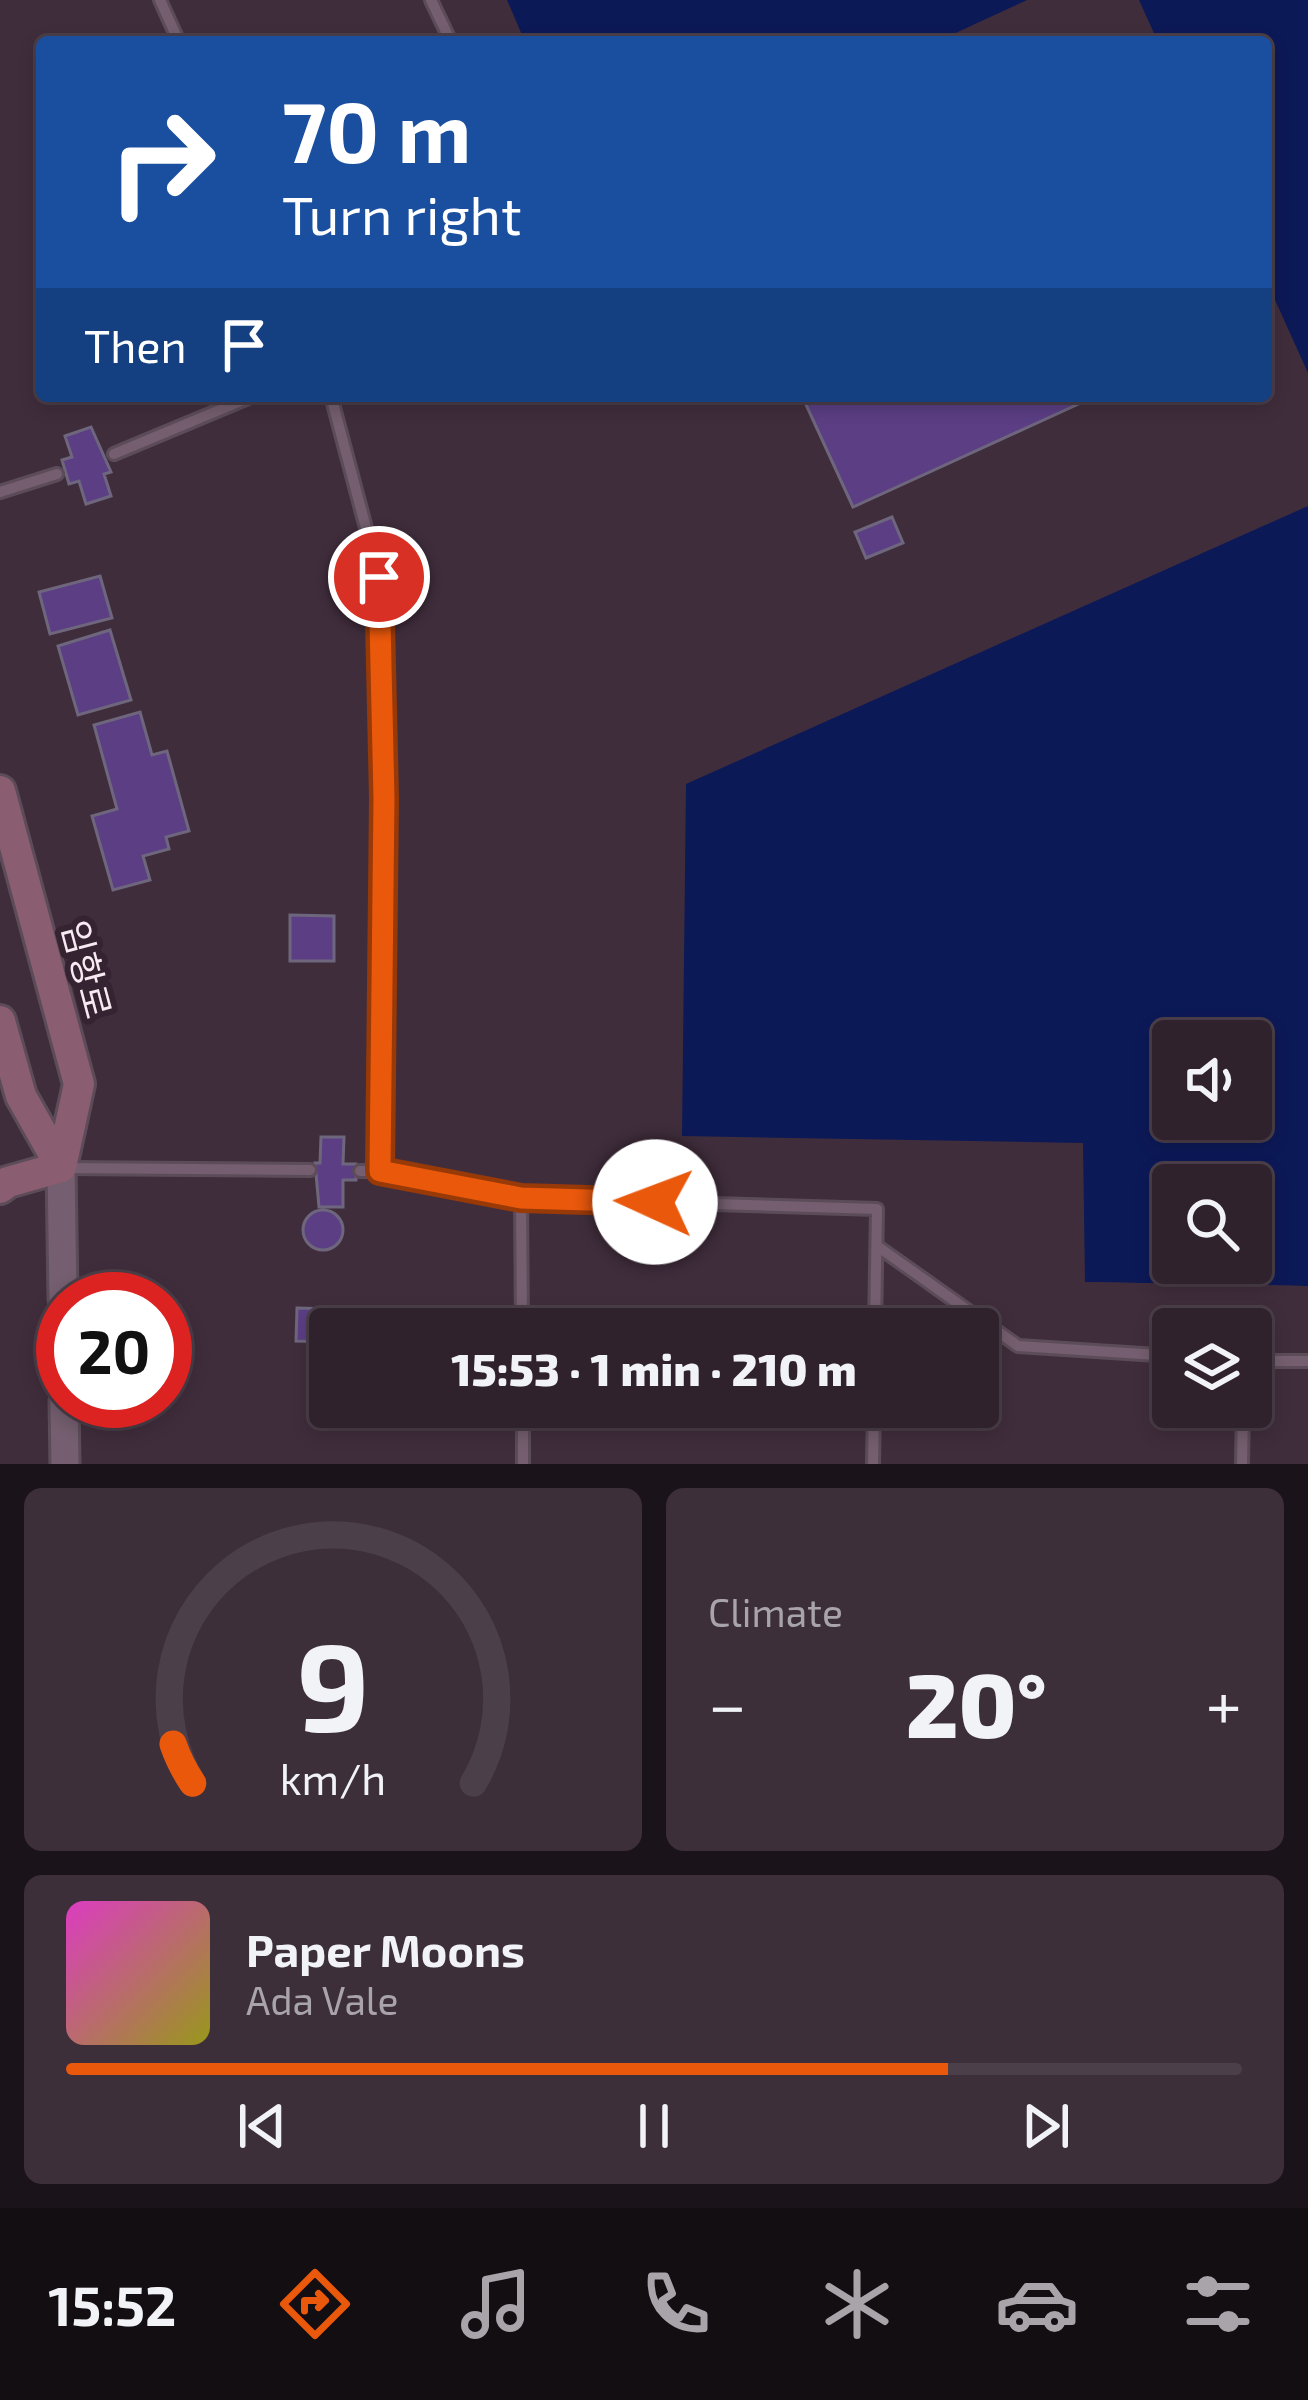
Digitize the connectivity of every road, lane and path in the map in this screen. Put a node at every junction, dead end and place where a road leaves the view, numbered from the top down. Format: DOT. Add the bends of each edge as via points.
graph roads {
  1 [pos="160,0"];
  2 [pos="431,0"];
  3 [pos="176,36"];
  4 [pos="448,36"];
  5 [pos="239,402"];
  6 [pos="333,402"];
  7 [pos="114,454"];
  8 [pos="57,474"];
  9 [pos="0,492"];
  10 [pos="0,791"];
  11 [pos="0,1022"];
  12 [pos="61,1168"];
  13 [pos="310,1170"];
  14 [pos="359,1171"];
  15 [pos="380,1171"];
  16 [pos="3,1183"];
  17 [pos="521,1198"];
  18 [pos="877,1246"];
  19 [pos="63,1272"];
  20 [pos="522,1308"];
  21 [pos="876,1308"];
  22 [pos="1152,1355"];
  23 [pos="1272,1361"];
  24 [pos="1308,1361"];
  25 [pos="64,1428"];
  26 [pos="523,1428"];
  27 [pos="874,1428"];
  28 [pos="1243,1428"];
  29 [pos="65,1464"];
  30 [pos="524,1464"];
  31 [pos="873,1464"];
  32 [pos="1242,1464"];
  1 -- 3 [label="lane"];
  2 -- 4 [label="lane"];
  5 -- 7 [label="lane"];
  6 -- 15 [label="lane" via="379,577"];
  8 -- 9 [label="lane"];
  10 -- 12 [label="main road, 임항로" via="79,1084"];
  11 -- 12 [label="main road" via="21,1096"];
  12 -- 13 [label="lane"];
  12 -- 16 [label="main road"];
  12 -- 19 [label="street"];
  14 -- 15 [label="lane"];
  15 -- 17 [label="lane"];
  17 -- 18 [label="lane" via="878,1209"];
  17 -- 20 [label="lane"];
  18 -- 21 [label="lane"];
  18 -- 22 [label="lane" via="1018,1346"];
  23 -- 24 [label="lane"];
  25 -- 29 [label="street"];
  26 -- 30 [label="lane"];
  27 -- 31 [label="lane"];
  28 -- 32 [label="lane"];
}
